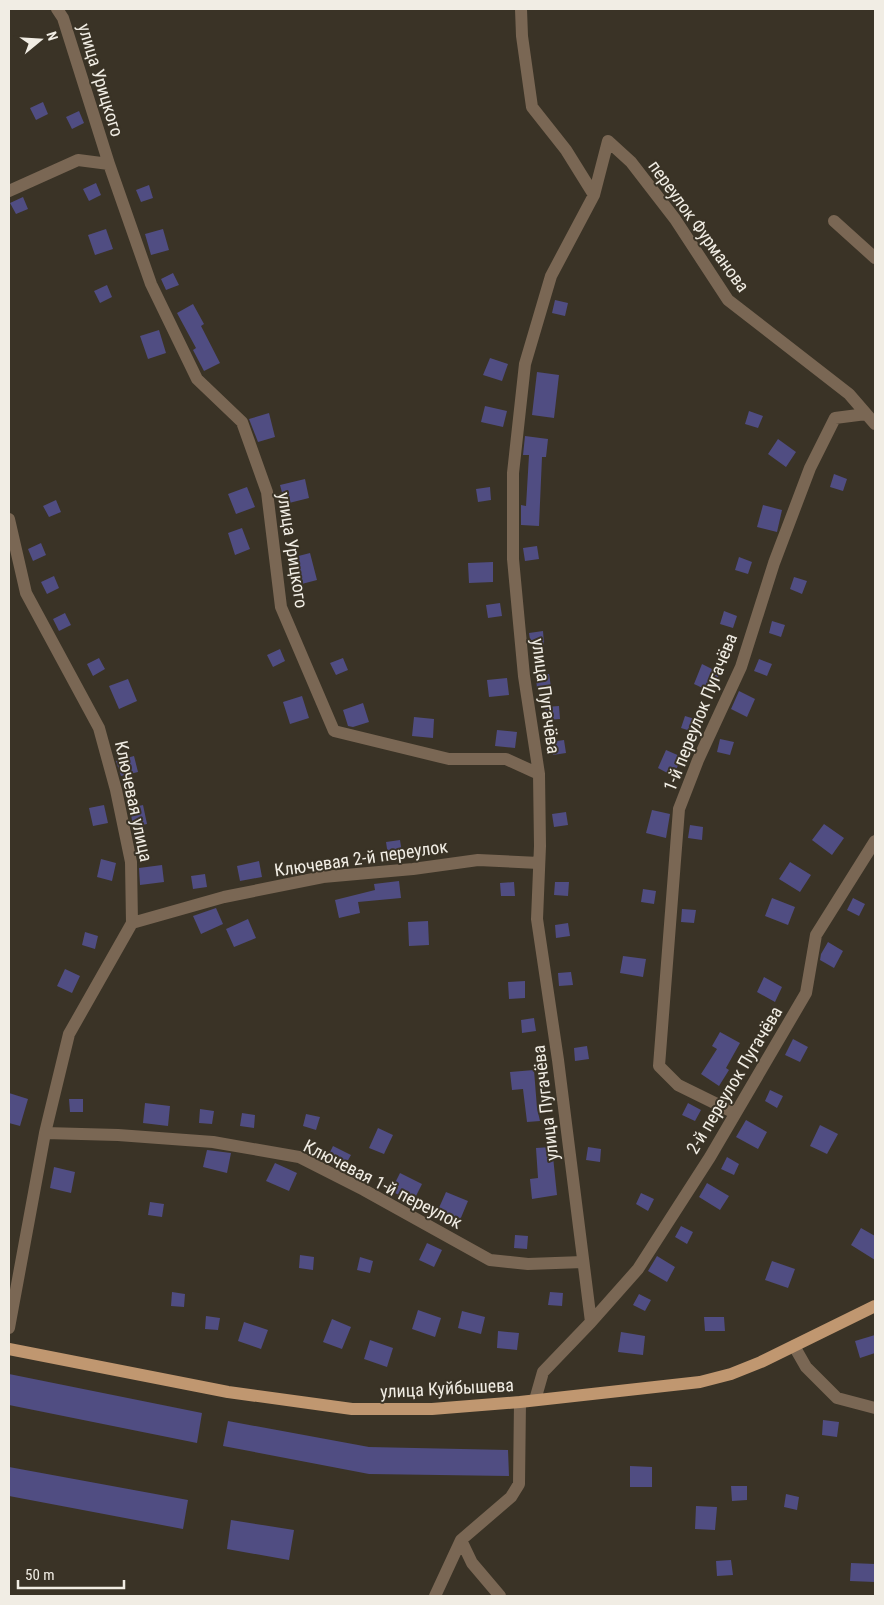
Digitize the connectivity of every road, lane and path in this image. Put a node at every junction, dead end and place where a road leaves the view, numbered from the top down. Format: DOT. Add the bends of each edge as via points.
graph roads {
  1 [pos="57,9"];
  2 [pos="522,9"];
  3 [pos="109,164"];
  4 [pos="9,191"];
  5 [pos="594,195"];
  6 [pos="834,221"];
  7 [pos="875,258"];
  8 [pos="866,414"];
  9 [pos="875,424"];
  10 [pos="9,519"];
  11 [pos="539,774"];
  12 [pos="875,841"];
  13 [pos="539,863"];
  14 [pos="132,923"];
  15 [pos="735,1113"];
  16 [pos="45,1133"];
  17 [pos="582,1262"];
  18 [pos="875,1306"];
  19 [pos="591,1322"];
  20 [pos="9,1328"];
  21 [pos="794,1346"];
  22 [pos="9,1349"];
  23 [pos="535,1400"];
  24 [pos="520,1402"];
  25 [pos="875,1408"];
  26 [pos="461,1540"];
  27 [pos="435,1596"];
  28 [pos="500,1596"];
  1 -- 3 [label="street, улица Урицкого" via="63,18"];
  2 -- 5 [label="street" via="522,36 532,107 566,150"];
  3 -- 4 [label="street, улица Урицкого" via="78,160"];
  3 -- 11 [label="street, улица Урицкого" via="151,284 197,379 242,422 267,492 281,606 334,731 449,758 506,760"];
  5 -- 8 [label="street, переулок Фурманова" via="608,141 631,162 675,219 728,300 849,394"];
  5 -- 11 [label="street, улица Пугачёва" via="551,276 524,364 513,473 515,578 524,676"];
  6 -- 7 [label="street"];
  8 -- 9 [label="street, переулок Фурманова"];
  8 -- 15 [label="street, 1-й переулок Пугачёва" via="835,418 810,468 774,563 741,667 679,809 659,1066 678,1085"];
  10 -- 14 [label="street, Ключевая улица" via="26,593 100,728 131,862"];
  11 -- 13 [label="street, улица Пугачёва"];
  12 -- 15 [label="street, 2-й переулок Пугачёва" via="816,935 806,992"];
  13 -- 14 [label="street, Ключевая 2-й переулок" via="478,860 323,877 224,897"];
  13 -- 17 [label="street, улица Пугачёва" via="537,919"];
  14 -- 16 [label="street" via="69,1034"];
  15 -- 19 [label="street, 2-й переулок Пугачёва" via="638,1269"];
  16 -- 17 [label="street, Ключевая 1-й переулок" via="213,1142 299,1157 490,1260 528,1264"];
  16 -- 20 [label="street"];
  17 -- 19 [label="street, улица Пугачёва"];
  18 -- 21 [label="main road, улица Куйбышева"];
  19 -- 23 [label="street" via="543,1372"];
  21 -- 23 [label="main road, улица Куйбышева" via="731,1374 700,1382"];
  21 -- 25 [label="street" via="806,1368 836,1398"];
  22 -- 24 [label="main road, улица Куйбышева" via="228,1392 352,1408 432,1409"];
  23 -- 24 [label="main road, улица Куйбышева"];
  24 -- 26 [label="street" via="519,1484 511,1497"];
  26 -- 27 [label="street"];
  26 -- 28 [label="street" via="472,1563"];
}
